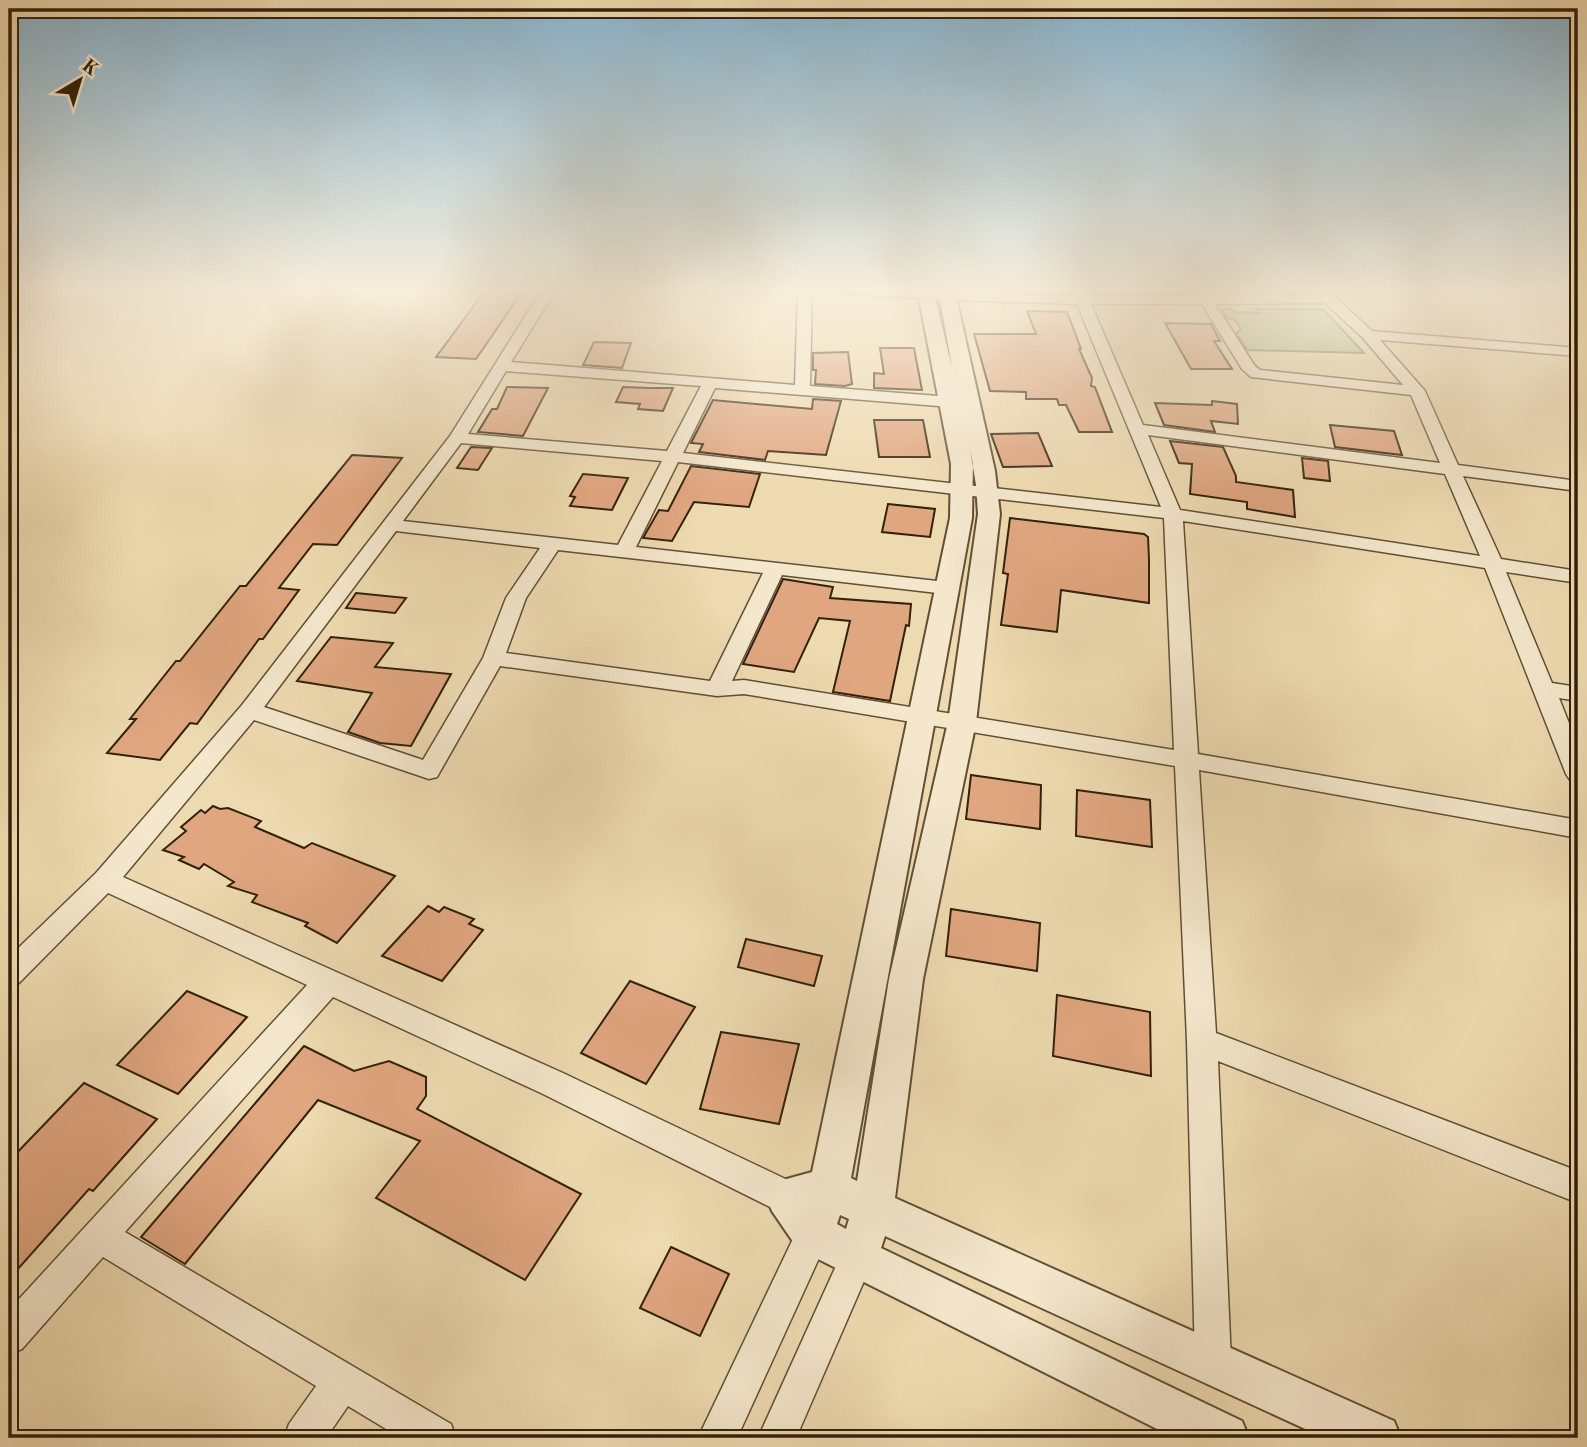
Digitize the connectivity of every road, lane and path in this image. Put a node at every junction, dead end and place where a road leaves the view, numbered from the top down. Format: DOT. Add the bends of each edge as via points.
graph roads {
  1 [pos="509,356"];
  2 [pos="803,356"];
  3 [pos="945,356"];
  4 [pos="949,356"];
  5 [pos="1104,356"];
  6 [pos="1241,356"];
  7 [pos="1386,356"];
  8 [pos="503,366"];
  9 [pos="710,383"];
  10 [pos="802,391"];
  11 [pos="1417,391"];
  12 [pos="951,402"];
  13 [pos="1139,429"];
  14 [pos="457,438"];
  15 [pos="675,457"];
  16 [pos="1451,469"];
  17 [pos="1578,486"];
  18 [pos="975,492"];
  19 [pos="1173,514"];
  20 [pos="388,525"];
  21 [pos="552,544"];
  22 [pos="624,552"];
  23 [pos="1494,566"];
  24 [pos="775,569"];
  25 [pos="1578,577"];
  26 [pos="946,588"];
  27 [pos="494,658"];
  28 [pos="717,689"];
  29 [pos="1544,689"];
  30 [pos="1578,694"];
  31 [pos="250,710"];
  32 [pos="921,716"];
  33 [pos="962,722"];
  34 [pos="1187,760"];
  35 [pos="1578,775"];
  36 [pos="1578,829"];
  37 [pos="105,880"];
  38 [pos="9,975"];
  39 [pos="328,982"];
  40 [pos="1202,1041"];
  41 [pos="1578,1187"];
  42 [pos="829,1189"];
  43 [pos="786,1197"];
  44 [pos="873,1209"];
  45 [pos="813,1234"];
  46 [pos="100,1236"];
  47 [pos="857,1258"];
  48 [pos="9,1336"];
  49 [pos="1213,1362"];
  50 [pos="343,1380"];
  51 [pos="1221,1437"];
  52 [pos="303,1438"];
  53 [pos="437,1438"];
  54 [pos="717,1438"];
  55 [pos="777,1438"];
  56 [pos="1377,1438"];
  1 -- 8 [label="street"];
  2 -- 10 [label="street"];
  3 -- 12 [label="street"];
  4 -- 18 [label="street"];
  5 -- 13 [label="street"];
  6 -- 11 [label="street" via="1256,374"];
  7 -- 11 [label="street"];
  8 -- 9 [label="street"];
  8 -- 14 [label="street"];
  9 -- 10 [label="street"];
  9 -- 15 [label="street"];
  10 -- 12 [label="street"];
  11 -- 16 [label="street"];
  12 -- 18 [label="street" via="962,464"];
  13 -- 16 [label="street"];
  13 -- 19 [label="street"];
  14 -- 15 [label="street"];
  14 -- 20 [label="street"];
  15 -- 18 [label="street"];
  15 -- 22 [label="street"];
  16 -- 17 [label="street"];
  16 -- 23 [label="street"];
  18 -- 19 [label="street"];
  18 -- 26 [label="street" via="961,518"];
  18 -- 33 [label="street"];
  19 -- 23 [label="street"];
  19 -- 34 [label="street"];
  20 -- 21 [label="street"];
  20 -- 31 [label="street"];
  21 -- 22 [label="street"];
  21 -- 27 [label="street" via="516,598"];
  22 -- 24 [label="street"];
  23 -- 25 [label="street"];
  23 -- 29 [label="street"];
  24 -- 26 [label="street"];
  24 -- 28 [label="street"];
  26 -- 32 [label="street"];
  27 -- 28 [label="street"];
  27 -- 31 [label="street" via="429,771"];
  28 -- 32 [label="street" via="744,687"];
  29 -- 30 [label="street"];
  29 -- 35 [label="street"];
  31 -- 37 [label="street"];
  32 -- 33 [label="street"];
  32 -- 42 [label="street"];
  33 -- 34 [label="street"];
  33 -- 44 [label="street" via="906,979"];
  34 -- 36 [label="street"];
  34 -- 40 [label="street"];
  37 -- 38 [label="street"];
  37 -- 39 [label="street"];
  39 -- 43 [label="street" via="552,1083"];
  39 -- 46 [label="street"];
  40 -- 41 [label="street"];
  40 -- 49 [label="street"];
  42 -- 43 [label="street"];
  42 -- 44 [label="street"];
  42 -- 45 [label="street"];
  43 -- 45 [label="street"];
  44 -- 47 [label="street"];
  44 -- 49 [label="street"];
  45 -- 47 [label="street"];
  45 -- 54 [label="street"];
  46 -- 48 [label="street"];
  46 -- 50 [label="street"];
  47 -- 51 [label="street"];
  47 -- 55 [label="street"];
  49 -- 56 [label="street"];
  50 -- 52 [label="street"];
  50 -- 53 [label="street"];
}
